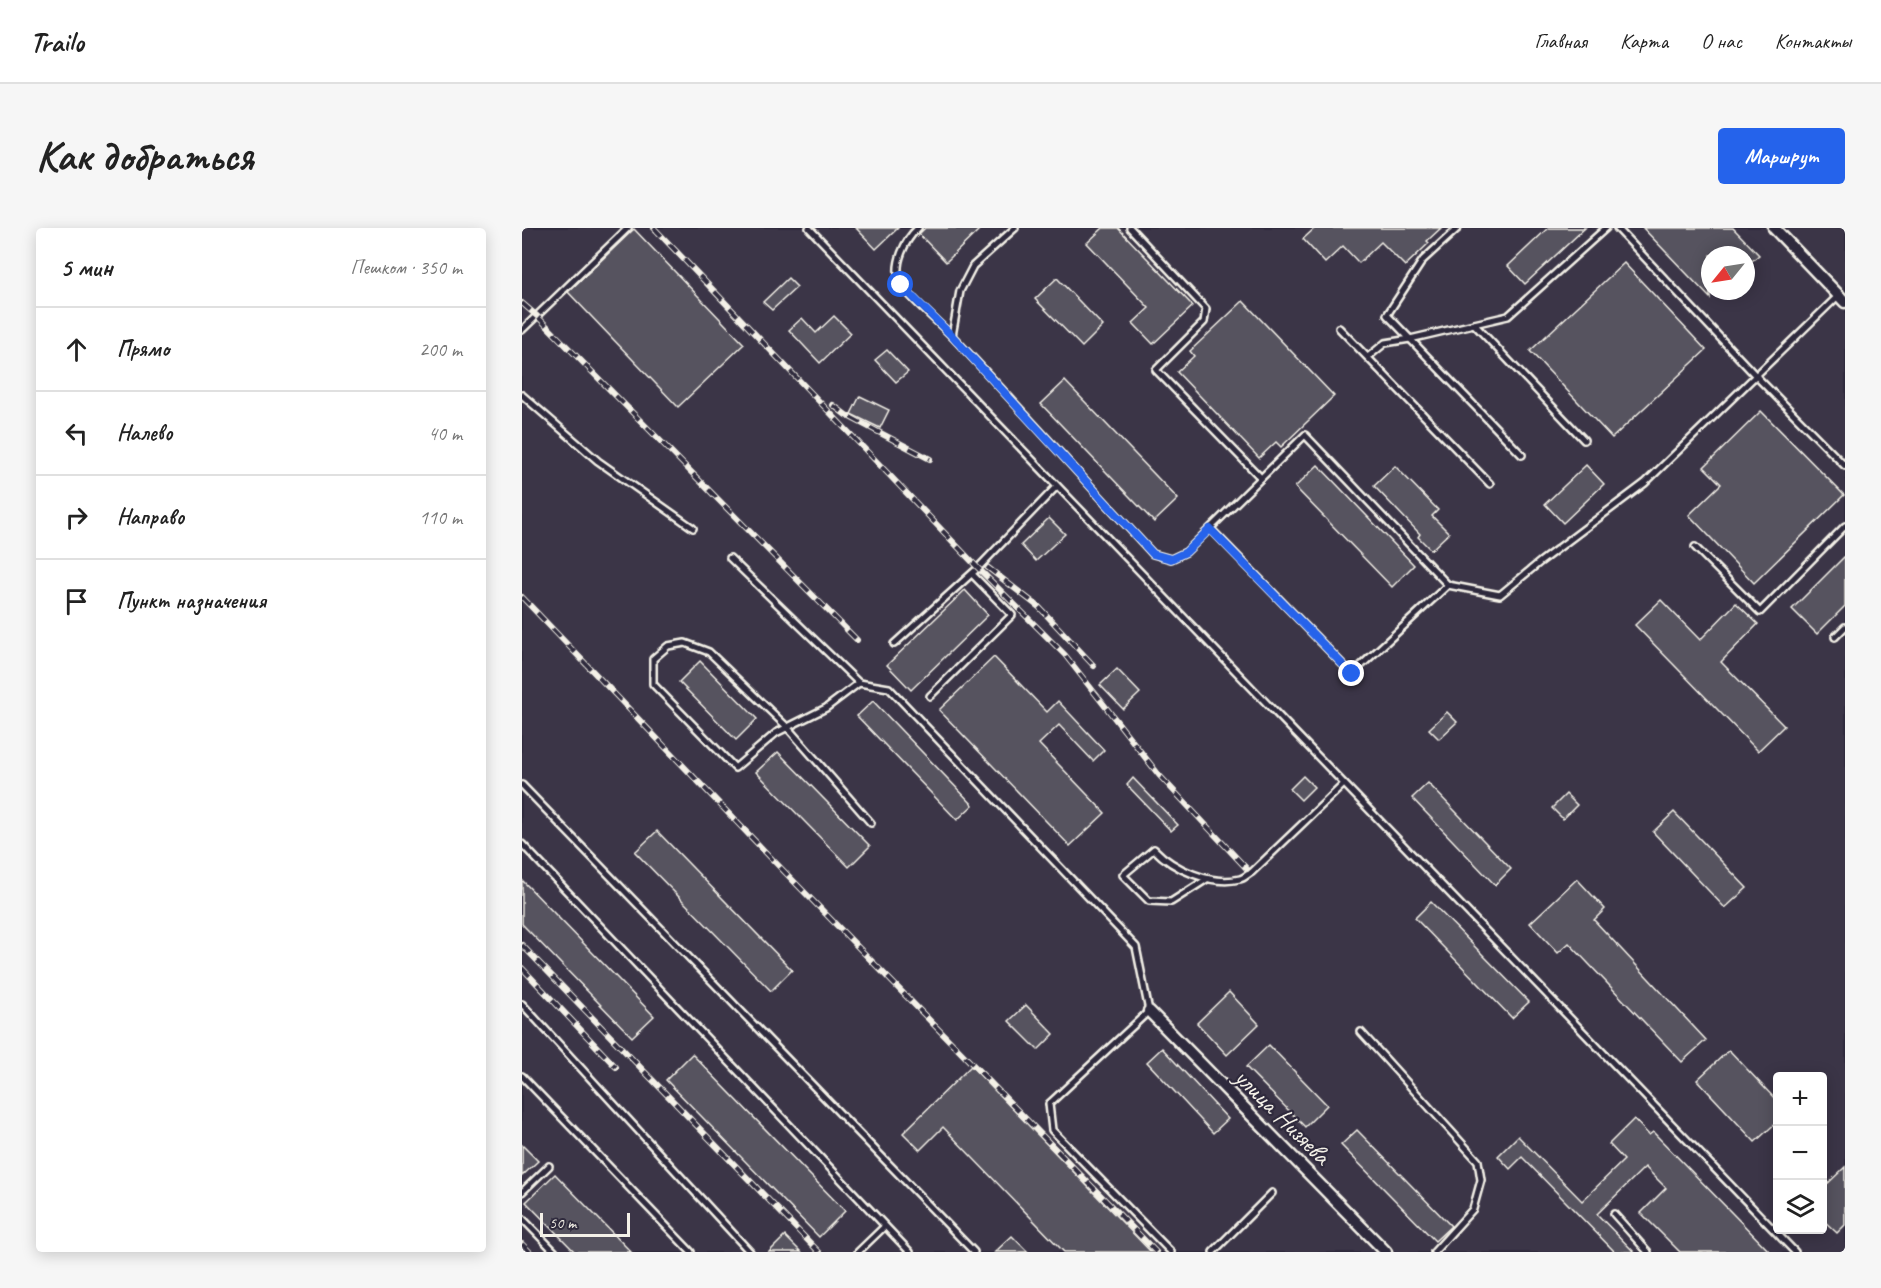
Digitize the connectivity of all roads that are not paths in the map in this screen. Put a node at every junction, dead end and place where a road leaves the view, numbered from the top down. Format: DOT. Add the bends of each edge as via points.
graph roads {
  1 [pos="628,228"];
  2 [pos="809,228"];
  3 [pos="918,228"];
  4 [pos="1015,228"];
  5 [pos="1130,228"];
  6 [pos="1458,228"];
  7 [pos="1606,228"];
  8 [pos="1617,228"];
  9 [pos="1774,228"];
  10 [pos="1842,298"];
  11 [pos="1474,324"];
  12 [pos="1339,328"];
  13 [pos="522,330"];
  14 [pos="952,336"];
  15 [pos="1410,339"];
  16 [pos="1368,357"];
  17 [pos="1756,376"];
  18 [pos="522,394"];
  19 [pos="1584,440"];
  20 [pos="1522,455"];
  21 [pos="1845,466"];
  22 [pos="1261,478"];
  23 [pos="1490,484"];
  24 [pos="1057,486"];
  25 [pos="1845,526"];
  26 [pos="693,528"];
  27 [pos="1210,529"];
  28 [pos="1695,547"];
  29 [pos="730,558"];
  30 [pos="972,574"];
  31 [pos="1448,585"];
  32 [pos="1845,627"];
  33 [pos="1835,637"];
  34 [pos="894,644"];
  35 [pos="859,683"];
  36 [pos="930,696"];
  37 [pos="787,727"];
  38 [pos="1344,784"];
  39 [pos="522,785"];
  40 [pos="872,823"];
  41 [pos="522,844"];
  42 [pos="1207,879"];
  43 [pos="522,1004"];
  44 [pos="1149,1011"];
  45 [pos="1361,1032"];
  46 [pos="522,1076"];
  47 [pos="549,1166"];
  48 [pos="522,1192"];
  49 [pos="1272,1193"];
  50 [pos="1614,1214"];
  51 [pos="522,1218"];
  52 [pos="885,1226"];
  53 [pos="555,1252"];
  54 [pos="691,1252"];
  55 [pos="750,1252"];
  56 [pos="858,1252"];
  57 [pos="910,1252"];
  58 [pos="974,1252"];
  59 [pos="1171,1252"];
  60 [pos="1213,1252"];
  61 [pos="1386,1252"];
  62 [pos="1434,1252"];
  63 [pos="1648,1252"];
  64 [pos="1795,1252"];
  1 -- 13 [label="lane"];
  2 -- 24 [label="lane"];
  3 -- 14 [label="lane" via="901,255 897,271 901,285"];
  4 -- 14 [label="lane" via="973,266 960,291"];
  5 -- 22 [label="lane" via="1206,309 1204,322 1156,370"];
  6 -- 15 [label="lane" via="1424,260 1387,315"];
  7 -- 11 [label="lane" via="1508,316"];
  8 -- 17 [label="lane"];
  9 -- 10 [label="street"];
  10 -- 17 [label="lane"];
  11 -- 15 [label="lane"];
  11 -- 19 [label="lane"];
  12 -- 16 [label="lane"];
  14 -- 27 [label="lane" via="1153,554 1171,559 1186,552"];
  15 -- 16 [label="lane" via="1385,342"];
  15 -- 20 [label="lane"];
  16 -- 23 [label="lane"];
  17 -- 21 [label="lane"];
  17 -- 31 [label="lane" via="1645,483 1500,595"];
  18 -- 26 [label="lane" via="598,461"];
  22 -- 27 [label="lane"];
  22 -- 31 [label="lane" via="1305,435"];
  24 -- 30 [label="lane"];
  24 -- 38 [label="lane"];
  25 -- 28 [label="lane" via="1760,612"];
  27 -- 31 [label="lane" via="1352,674"];
  29 -- 35 [label="lane"];
  30 -- 34 [label="lane"];
  30 -- 36 [label="lane" via="1012,615"];
  32 -- 33 [label="lane"];
  35 -- 37 [label="lane" via="826,708"];
  35 -- 44 [label="lane" via="889,688 1136,947"];
  37 -- 37 [label="lane" via="709,652 685,643 668,646 653,659 653,684 735,768"];
  37 -- 40 [label="lane"];
  38 -- 42 [label="lane" via="1252,872 1240,879"];
  38 -- 64 [label="lane"];
  39 -- 58 [label="lane"];
  41 -- 52 [label="lane"];
  42 -- 42 [label="lane" via="1171,902 1149,901 1123,875 1154,849 1165,861"];
  43 -- 55 [label="lane"];
  44 -- 59 [label="lane" via="1049,1104 1052,1130"];
  44 -- 61 [label="street, улица Низяева"];
  45 -- 62 [label="lane" via="1478,1161 1481,1180 1473,1209"];
  46 -- 54 [label="lane"];
  47 -- 48 [label="lane"];
  49 -- 60 [label="lane"];
  50 -- 63 [label="lane"];
  51 -- 53 [label="lane"];
  52 -- 56 [label="lane"];
  52 -- 57 [label="lane"];
}
